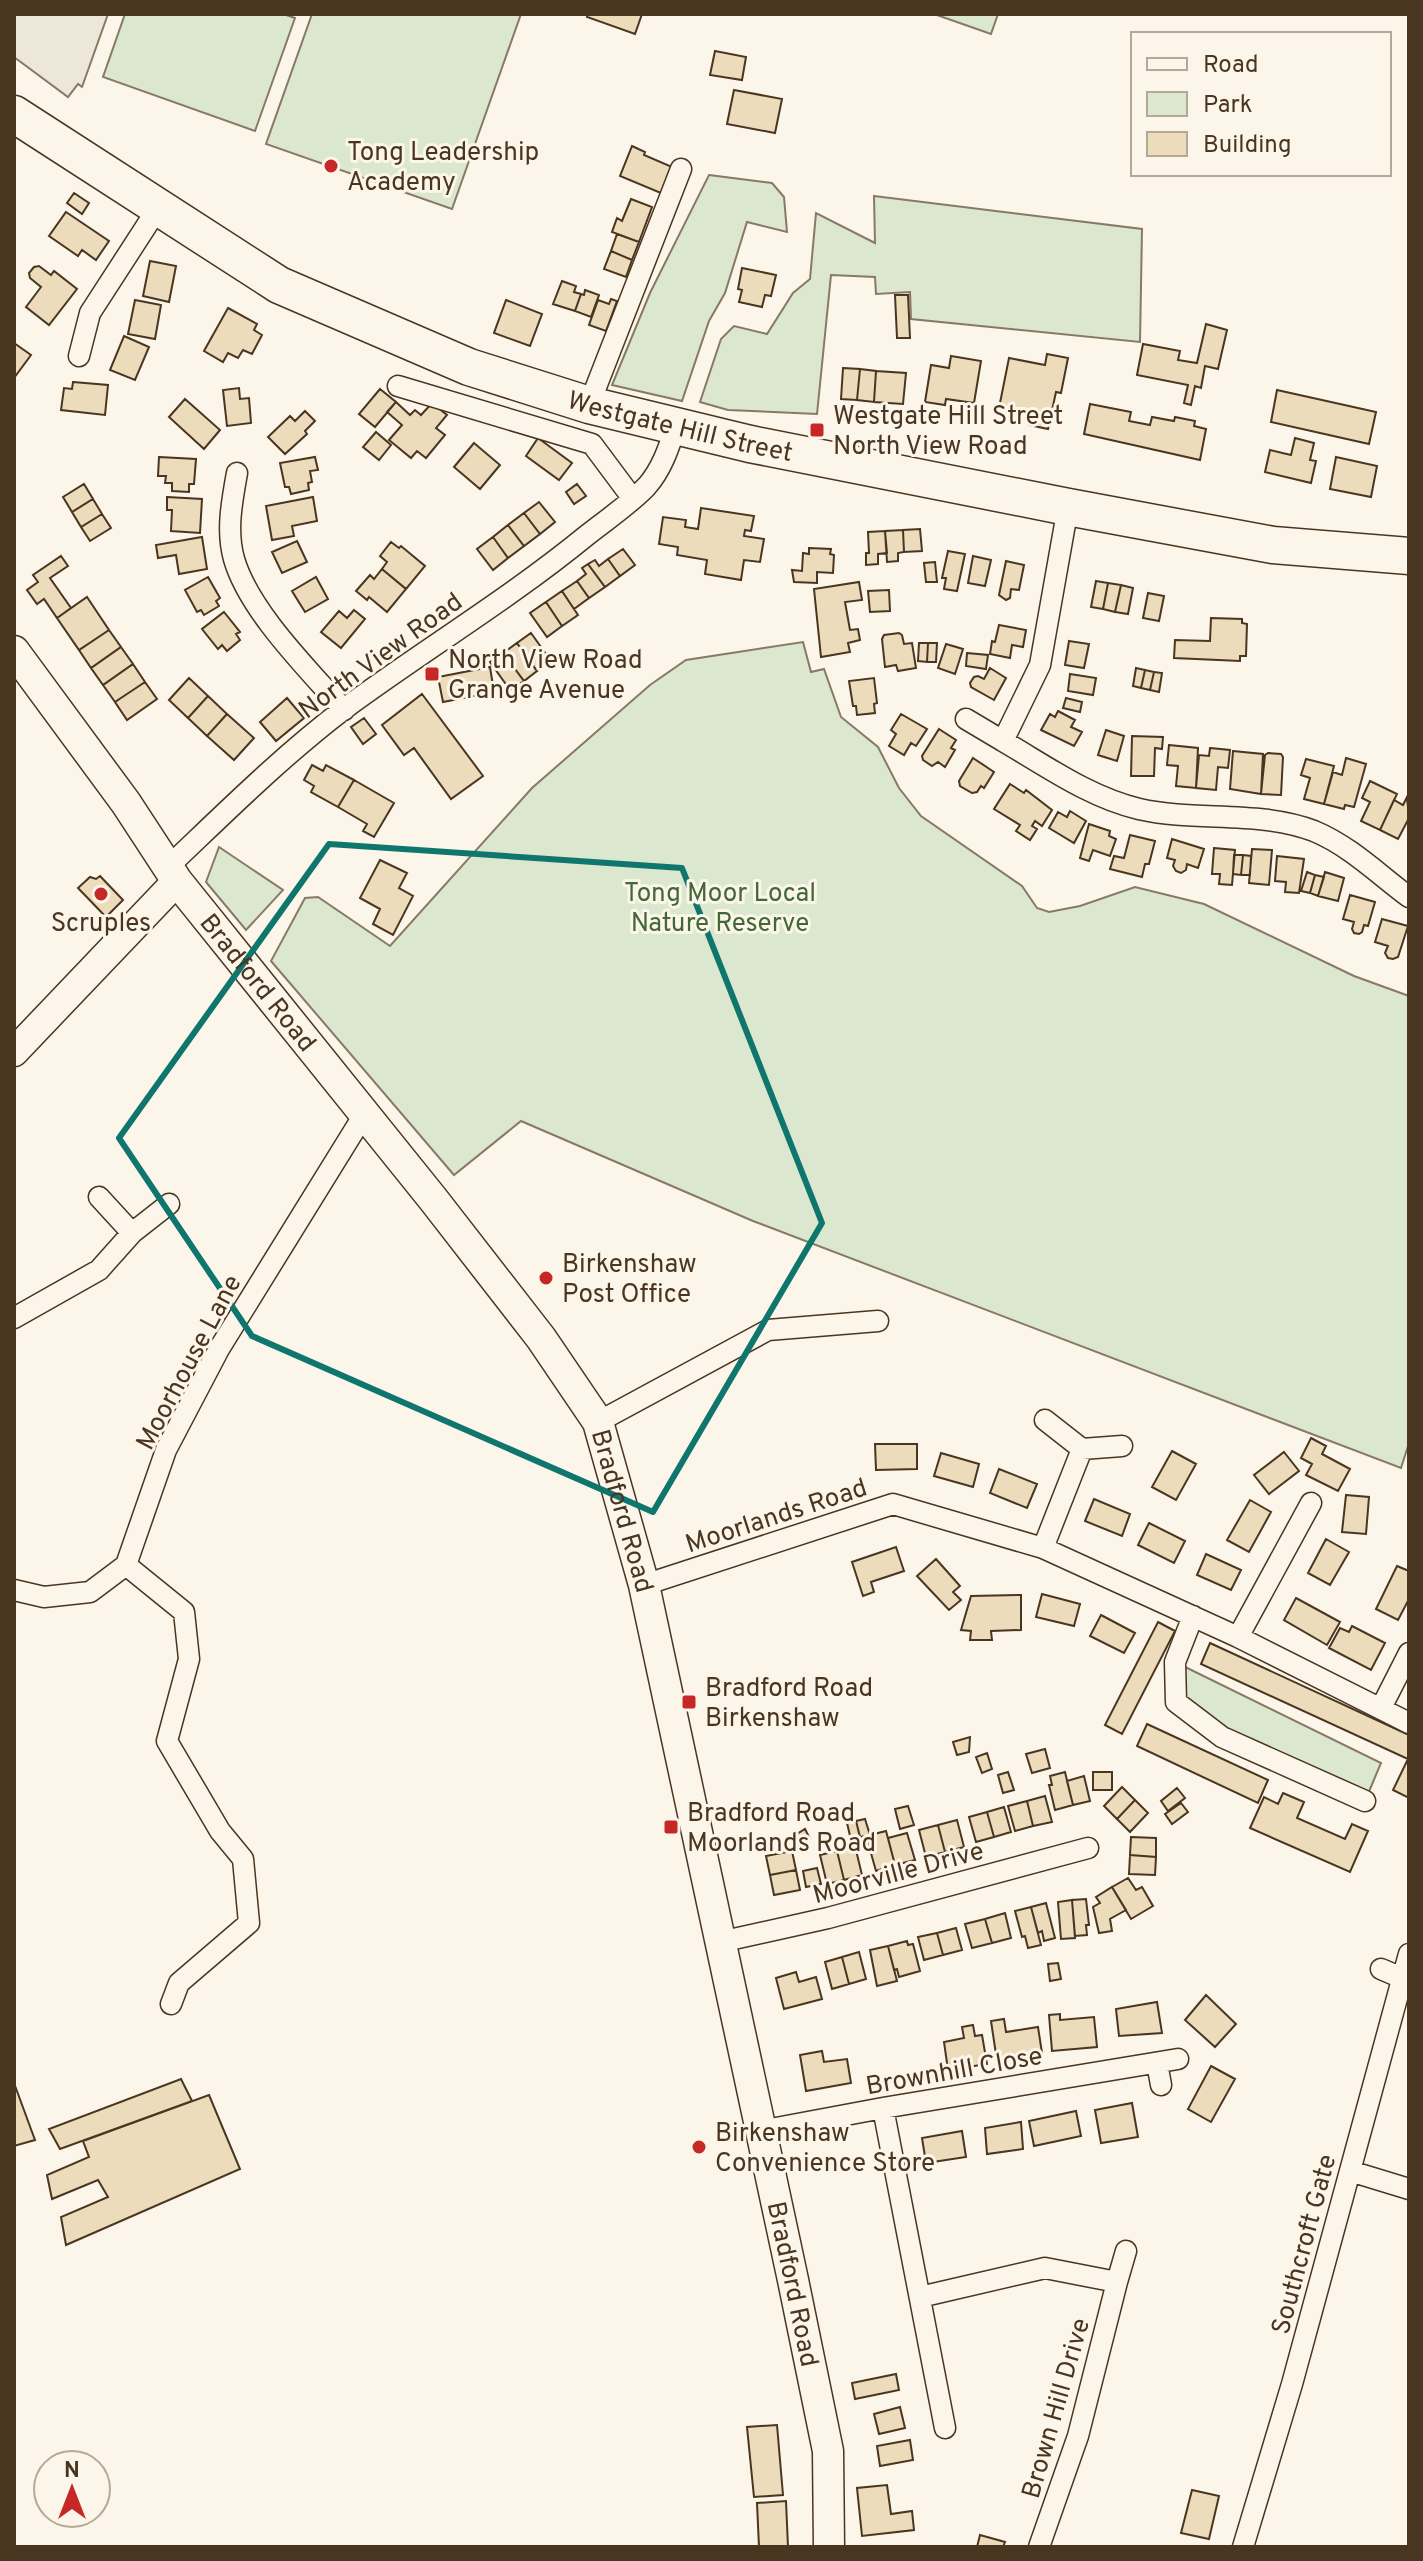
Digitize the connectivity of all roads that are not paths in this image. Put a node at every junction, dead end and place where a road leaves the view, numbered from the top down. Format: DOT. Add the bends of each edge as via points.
graph roads {
  1 [pos="14,114"];
  2 [pos="681,169"];
  3 [pos="158,208"];
  4 [pos="79,356"];
  5 [pos="398,386"];
  6 [pos="589,405"];
  7 [pos="676,426"];
  8 [pos="237,473"];
  9 [pos="633,499"];
  10 [pos="1068,507"];
  11 [pos="1409,556"];
  12 [pos="14,651"];
  13 [pos="344,710"];
  14 [pos="966,719"];
  15 [pos="1003,741"];
  16 [pos="173,874"];
  17 [pos="1409,897"];
  18 [pos="14,1052"];
  19 [pos="365,1113"];
  20 [pos="99,1197"];
  21 [pos="169,1204"];
  22 [pos="132,1233"];
  23 [pos="14,1318"];
  24 [pos="878,1321"];
  25 [pos="1045,1420"];
  26 [pos="598,1422"];
  27 [pos="1122,1446"];
  28 [pos="1082,1449"];
  29 [pos="1311,1503"];
  30 [pos="1043,1548"];
  31 [pos="126,1565"];
  32 [pos="644,1585"];
  33 [pos="14,1590"];
  34 [pos="1193,1616"];
  35 [pos="1238,1637"];
  36 [pos="1409,1653"];
  37 [pos="1381,1708"];
  38 [pos="1409,1723"];
  39 [pos="1365,1801"];
  40 [pos="1088,1848"];
  41 [pos="720,1942"];
  42 [pos="1409,1954"];
  43 [pos="1381,1969"];
  44 [pos="1402,1978"];
  45 [pos="171,2004"];
  46 [pos="1178,2059"];
  47 [pos="1157,2063"];
  48 [pos="1161,2085"];
  49 [pos="883,2108"];
  50 [pos="760,2131"];
  51 [pos="1350,2171"];
  52 [pos="1409,2189"];
  53 [pos="1126,2251"];
  54 [pos="1117,2282"];
  55 [pos="920,2297"];
  56 [pos="945,2428"];
  57 [pos="829,2547"];
  58 [pos="1039,2547"];
  59 [pos="1243,2547"];
  1 -- 3 [label="highway, Westgate Hill Street"];
  2 -- 6 [label="street"];
  3 -- 4 [label="street" via="90,313"];
  3 -- 6 [label="highway, Westgate Hill Street" via="279,285 469,367"];
  5 -- 9 [label="street" via="592,444"];
  6 -- 7 [label="highway, Westgate Hill Street"];
  7 -- 9 [label="street, North View Road" via="657,471"];
  7 -- 10 [label="highway, Westgate Hill Street"];
  8 -- 13 [label="street" via="230,533 241,579 277,632"];
  9 -- 13 [label="street, North View Road" via="546,569"];
  10 -- 11 [label="highway, Westgate Hill Street" via="1273,545"];
  10 -- 15 [label="street" via="1040,665"];
  12 -- 16 [label="main road, Bradford Road"];
  13 -- 16 [label="street, North View Road" via="279,762"];
  14 -- 15 [label="street"];
  15 -- 17 [label="street" via="1098,795 1138,809 1274,822 1314,832 1349,849"];
  16 -- 18 [label="street"];
  16 -- 19 [label="main road, Bradford Road"];
  19 -- 26 [label="main road, Bradford Road" via="541,1338"];
  19 -- 31 [label="street, Moorhouse Lane" via="219,1349 166,1450"];
  20 -- 22 [label="street"];
  21 -- 22 [label="street"];
  22 -- 23 [label="street" via="99,1270"];
  24 -- 26 [label="street" via="768,1330"];
  25 -- 28 [label="street"];
  26 -- 32 [label="main road, Bradford Road"];
  27 -- 28 [label="street"];
  28 -- 30 [label="street"];
  29 -- 35 [label="street"];
  30 -- 32 [label="street, Moorlands Road" via="893,1504"];
  30 -- 34 [label="street, Moorlands Road"];
  31 -- 33 [label="street" via="90,1592 44,1597"];
  31 -- 45 [label="street" via="184,1612 189,1659 167,1741 220,1831 243,1859 247,1895 249,1923 179,1983"];
  32 -- 41 [label="main road, Bradford Road"];
  34 -- 35 [label="street, Moorlands Road"];
  34 -- 39 [label="street" via="1175,1662 1176,1702 1222,1737"];
  35 -- 37 [label="street, Moorlands Road"];
  36 -- 37 [label="street"];
  37 -- 38 [label="street, Moorlands Road"];
  40 -- 41 [label="street, Moorville Drive"];
  41 -- 50 [label="main road, Bradford Road"];
  42 -- 44 [label="street, Southcroft Gate"];
  43 -- 44 [label="street"];
  44 -- 51 [label="street, Southcroft Gate"];
  46 -- 47 [label="street, Brownhill Close"];
  47 -- 48 [label="street"];
  47 -- 49 [label="street, Brownhill Close"];
  49 -- 50 [label="street, Brownhill Close"];
  49 -- 55 [label="street"];
  50 -- 57 [label="main road, Bradford Road" via="828,2451"];
  51 -- 52 [label="street"];
  51 -- 59 [label="street, Southcroft Gate"];
  53 -- 54 [label="street, Brown Hill Drive"];
  54 -- 55 [label="street" via="1045,2268"];
  54 -- 58 [label="street, Brown Hill Drive" via="1078,2436"];
  55 -- 56 [label="street" via="951,2403"];
}
